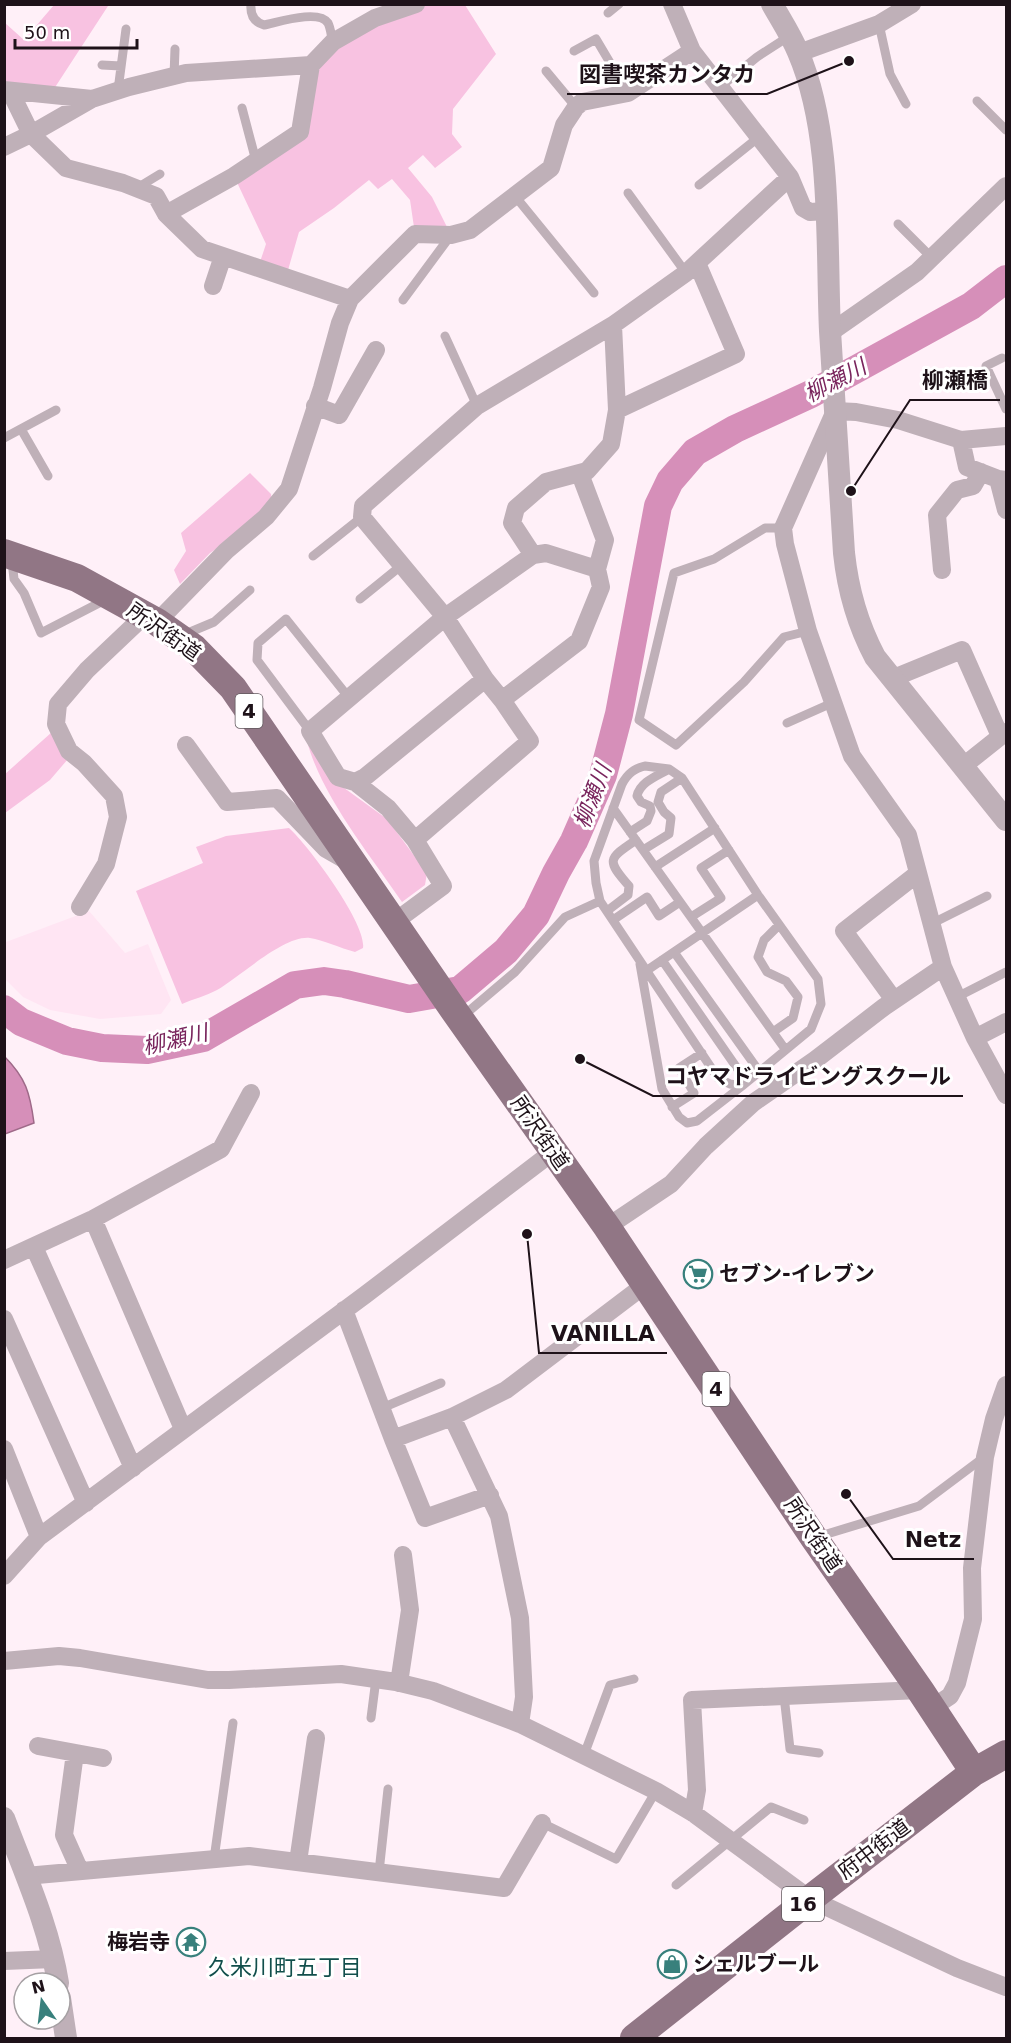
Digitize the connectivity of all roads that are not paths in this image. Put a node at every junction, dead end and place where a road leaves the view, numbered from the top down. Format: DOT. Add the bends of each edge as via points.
graph roads {
  1 [pos="251,4"];
  2 [pos="416,4"];
  3 [pos="619,4"];
  4 [pos="672,4"];
  5 [pos="772,4"];
  6 [pos="912,4"];
  7 [pos="374,11"];
  8 [pos="608,13"];
  9 [pos="879,24"];
  10 [pos="126,29"];
  11 [pos="333,42"];
  12 [pos="795,44"];
  13 [pos="175,49"];
  14 [pos="574,51"];
  15 [pos="692,51"];
  16 [pos="102,65"];
  17 [pos="311,65"];
  18 [pos="121,66"];
  19 [pos="546,71"];
  20 [pos="174,76"];
  21 [pos="720,87"];
  22 [pos="118,90"];
  23 [pos="7,91"];
  24 [pos="628,93"];
  25 [pos="92,99"];
  26 [pos="977,101"];
  27 [pos="906,104"];
  28 [pos="576,107"];
  29 [pos="242,108"];
  30 [pos="1006,130"];
  31 [pos="31,134"];
  32 [pos="759,137"];
  33 [pos="4,147"];
  34 [pos="256,161"];
  35 [pos="160,174"];
  36 [pos="790,177"];
  37 [pos="699,185"];
  38 [pos="1006,186"];
  39 [pos="137,188"];
  40 [pos="628,193"];
  41 [pos="515,196"];
  42 [pos="826,211"];
  43 [pos="166,214"];
  44 [pos="898,224"];
  45 [pos="451,235"];
  46 [pos="224,256"];
  47 [pos="932,258"];
  48 [pos="691,268"];
  49 [pos="213,286"];
  50 [pos="594,293"];
  51 [pos="350,299"];
  52 [pos="403,300"];
  53 [pos="613,325"];
  54 [pos="445,336"];
  55 [pos="831,336"];
  56 [pos="376,350"];
  57 [pos="1002,358"];
  58 [pos="315,406"];
  59 [pos="477,406"];
  60 [pos="1006,409"];
  61 [pos="56,410"];
  62 [pos="617,410"];
  63 [pos="835,410"];
  64 [pos="21,429"];
  65 [pos="1006,436"];
  66 [pos="4,438"];
  67 [pos="961,440"];
  68 [pos="580,474"];
  69 [pos="48,476"];
  70 [pos="995,477"];
  71 [pos="1006,510"];
  72 [pos="362,517"];
  73 [pos="783,528"];
  74 [pos="8,554"];
  75 [pos="533,555"];
  76 [pos="313,556"];
  77 [pos="402,565"];
  78 [pos="597,569"];
  79 [pos="942,570"];
  80 [pos="250,590"];
  81 [pos="112,596"];
  82 [pos="360,599"];
  83 [pos="445,617"];
  84 [pos="160,625"];
  85 [pos="808,631"];
  86 [pos="485,679"];
  87 [pos="891,679"];
  88 [pos="350,699"];
  89 [pos="502,700"];
  90 [pos="832,703"];
  91 [pos="787,723"];
  92 [pos="310,731"];
  93 [pos="1003,734"];
  94 [pos="186,745"];
  95 [pos="962,767"];
  96 [pos="669,769"];
  97 [pos="682,778"];
  98 [pos="355,782"];
  99 [pos="613,808"];
  100 [pos="1006,820"];
  101 [pos="715,828"];
  102 [pos="633,836"];
  103 [pos="415,840"];
  104 [pos="643,850"];
  105 [pos="729,850"];
  106 [pos="356,867"];
  107 [pos="655,867"];
  108 [pos="917,874"];
  109 [pos="758,895"];
  110 [pos="987,896"];
  111 [pos="600,902"];
  112 [pos="680,902"];
  113 [pos="80,907"];
  114 [pos="610,916"];
  115 [pos="691,917"];
  116 [pos="393,923"];
  117 [pos="931,924"];
  118 [pos="779,925"];
  119 [pos="702,933"];
  120 [pos="674,952"];
  121 [pos="639,960"];
  122 [pos="662,960"];
  123 [pos="943,967"];
  124 [pos="646,971"];
  125 [pos="1006,972"];
  126 [pos="957,997"];
  127 [pos="894,1000"];
  128 [pos="457,1014"];
  129 [pos="1006,1022"];
  130 [pos="772,1032"];
  131 [pos="975,1038"];
  132 [pos="785,1049"];
  133 [pos="702,1053"];
  134 [pos="759,1071"];
  135 [pos="744,1084"];
  136 [pos="251,1092"];
  137 [pos="1006,1095"];
  138 [pos="672,1107"];
  139 [pos="554,1151"];
  140 [pos="93,1219"];
  141 [pos="608,1227"];
  142 [pos="34,1247"];
  143 [pos="4,1260"];
  144 [pos="646,1284"];
  145 [pos="344,1310"];
  146 [pos="4,1319"];
  147 [pos="441,1383"];
  148 [pos="1006,1385"];
  149 [pos="382,1408"];
  150 [pos="452,1417"];
  151 [pos="183,1429"];
  152 [pos="393,1439"];
  153 [pos="4,1449"];
  154 [pos="984,1457"];
  155 [pos="133,1468"];
  156 [pos="490,1495"];
  157 [pos="86,1503"];
  158 [pos="39,1537"];
  159 [pos="814,1538"];
  160 [pos="403,1556"];
  161 [pos="4,1576"];
  162 [pos="4,1660"];
  163 [pos="376,1679"];
  164 [pos="634,1679"];
  165 [pos="399,1683"];
  166 [pos="784,1696"];
  167 [pos="926,1699"];
  168 [pos="371,1718"];
  169 [pos="233,1723"];
  170 [pos="520,1724"];
  171 [pos="316,1738"];
  172 [pos="38,1746"];
  173 [pos="819,1752"];
  174 [pos="75,1753"];
  175 [pos="1006,1754"];
  176 [pos="584,1755"];
  177 [pos="103,1758"];
  178 [pos="974,1772"];
  179 [pos="388,1790"];
  180 [pos="656,1791"];
  181 [pos="693,1814"];
  182 [pos="4,1818"];
  183 [pos="804,1820"];
  184 [pos="542,1823"];
  185 [pos="730,1841"];
  186 [pos="214,1859"];
  187 [pos="298,1862"];
  188 [pos="80,1871"];
  189 [pos="379,1872"];
  190 [pos="26,1876"];
  191 [pos="676,1885"];
  192 [pos="810,1899"];
  193 [pos="54,1959"];
  194 [pos="4,1961"];
  195 [pos="56,1971"];
  196 [pos="1006,1987"];
  197 [pos="634,2038"];
  1 -- 11 [label="lane" via="252,16 264,25 313,16 322,18"];
  2 -- 7 [label="street"];
  3 -- 8 [label="lane"];
  4 -- 15 [label="street"];
  5 -- 12 [label="street"];
  6 -- 9 [label="street"];
  7 -- 11 [label="street"];
  9 -- 12 [label="street"];
  9 -- 27 [label="lane" via="890,74"];
  10 -- 18 [label="lane"];
  11 -- 17 [label="street"];
  12 -- 21 [label="lane" via="757,57"];
  12 -- 42 [label="street" via="818,125"];
  13 -- 20 [label="lane"];
  14 -- 24 [label="lane" via="596,39"];
  15 -- 21 [label="street"];
  15 -- 24 [label="street"];
  16 -- 18 [label="lane"];
  17 -- 20 [label="street"];
  17 -- 34 [label="street" via="300,132"];
  18 -- 22 [label="lane"];
  19 -- 28 [label="lane"];
  20 -- 22 [label="street"];
  21 -- 32 [label="street"];
  22 -- 25 [label="street"];
  23 -- 25 [label="street"];
  23 -- 31 [label="street"];
  24 -- 28 [label="street" via="582,102"];
  25 -- 31 [label="street"];
  26 -- 30 [label="lane"];
  28 -- 41 [label="street" via="564,125 551,168"];
  29 -- 34 [label="lane"];
  31 -- 33 [label="street"];
  31 -- 39 [label="street" via="66,168"];
  32 -- 36 [label="street"];
  32 -- 37 [label="lane"];
  34 -- 43 [label="street"];
  35 -- 39 [label="lane"];
  36 -- 42 [label="street" via="803,208 810,212"];
  36 -- 48 [label="street"];
  38 -- 47 [label="street"];
  39 -- 43 [label="street" via="156,196"];
  40 -- 48 [label="lane"];
  41 -- 45 [label="street" via="470,230"];
  41 -- 50 [label="lane"];
  42 -- 55 [label="street"];
  43 -- 46 [label="street" via="202,249"];
  44 -- 47 [label="lane"];
  45 -- 51 [label="street" via="415,234"];
  45 -- 52 [label="lane"];
  46 -- 49 [label="street"];
  46 -- 51 [label="street"];
  47 -- 55 [label="street"];
  48 -- 53 [label="street"];
  48 -- 62 [label="street" via="736,354"];
  51 -- 58 [label="street"];
  53 -- 59 [label="street"];
  53 -- 62 [label="street"];
  54 -- 59 [label="lane"];
  55 -- 63 [label="street"];
  56 -- 58 [label="street" via="339,415"];
  57 -- 60 [label="lane" via="986,366"];
  58 -- 84 [label="street" via="289,489 266,517 226,551"];
  59 -- 72 [label="street" via="363,506"];
  61 -- 64 [label="lane"];
  62 -- 68 [label="street" via="611,444"];
  63 -- 67 [label="street" via="898,420"];
  63 -- 73 [label="street"];
  63 -- 87 [label="street" via="847,582 863,633"];
  64 -- 66 [label="lane"];
  64 -- 69 [label="lane"];
  65 -- 67 [label="street"];
  67 -- 70 [label="street" via="967,467"];
  68 -- 75 [label="street" via="546,482 516,508 512,523"];
  68 -- 78 [label="street" via="605,540"];
  70 -- 71 [label="street"];
  70 -- 79 [label="street" via="957,490 938,515"];
  72 -- 76 [label="lane"];
  72 -- 77 [label="street"];
  73 -- 85 [label="street"];
  73 -- 85 [label="lane" via="765,528 714,559 674,573 639,720 676,746 744,682 784,637"];
  74 -- 81 [label="main road, 所沢街道 / 4" via="77,578"];
  74 -- 81 [label="lane" via="14,579 41,633"];
  75 -- 78 [label="street" via="546,553"];
  75 -- 83 [label="street"];
  77 -- 82 [label="lane"];
  77 -- 83 [label="street"];
  78 -- 89 [label="street" via="601,587 579,641"];
  80 -- 84 [label="lane" via="214,622"];
  81 -- 84 [label="main road, 所沢街道 / 4"];
  83 -- 86 [label="street"];
  83 -- 88 [label="street"];
  84 -- 106 [label="main road, 所沢街道 / 4" via="194,648 232,688"];
  84 -- 113 [label="street" via="87,670 58,704 56,724 69,751 114,796 118,817 106,864"];
  85 -- 90 [label="street"];
  86 -- 89 [label="street"];
  86 -- 98 [label="street"];
  87 -- 93 [label="street" via="962,650"];
  87 -- 95 [label="street"];
  88 -- 92 [label="street"];
  88 -- 92 [label="lane" via="286,619 258,643 257,660"];
  89 -- 103 [label="street" via="530,741"];
  90 -- 91 [label="lane"];
  90 -- 108 [label="street" via="852,756 908,835"];
  92 -- 98 [label="street" via="338,777"];
  93 -- 95 [label="street"];
  94 -- 106 [label="street" via="227,802 277,798 326,849"];
  95 -- 100 [label="street"];
  96 -- 97 [label="lane"];
  96 -- 99 [label="lane" via="634,769 622,784"];
  96 -- 102 [label="lane" via="637,792 651,812"];
  97 -- 101 [label="lane"];
  97 -- 104 [label="lane" via="662,792 658,802 671,818 669,834"];
  98 -- 103 [label="street" via="388,808"];
  99 -- 102 [label="lane"];
  99 -- 111 [label="lane" via="594,861"];
  101 -- 105 [label="lane"];
  101 -- 107 [label="lane"];
  102 -- 104 [label="lane"];
  102 -- 114 [label="lane" via="613,858 614,868 629,886 628,895"];
  103 -- 116 [label="street" via="443,886"];
  104 -- 107 [label="lane"];
  105 -- 109 [label="lane"];
  105 -- 115 [label="lane" via="701,868 721,898"];
  106 -- 116 [label="main road, 所沢街道 / 4"];
  107 -- 112 [label="lane"];
  108 -- 117 [label="street"];
  108 -- 127 [label="street" via="844,931"];
  109 -- 118 [label="lane"];
  109 -- 119 [label="lane"];
  110 -- 117 [label="lane"];
  111 -- 114 [label="lane"];
  111 -- 128 [label="lane" via="565,917 515,972"];
  112 -- 114 [label="lane" via="659,916 647,897"];
  112 -- 115 [label="lane"];
  114 -- 121 [label="lane"];
  115 -- 119 [label="lane"];
  116 -- 128 [label="main road, 所沢街道 / 4"];
  117 -- 123 [label="street"];
  118 -- 130 [label="lane" via="764,940 758,957 767,972 786,981 798,997 793,1018"];
  118 -- 132 [label="lane" via="818,979 821,1004 811,1029"];
  119 -- 120 [label="lane"];
  119 -- 130 [label="lane"];
  120 -- 122 [label="lane"];
  120 -- 134 [label="lane"];
  121 -- 124 [label="lane"];
  121 -- 138 [label="lane" via="662,1089"];
  122 -- 124 [label="lane"];
  122 -- 135 [label="lane"];
  123 -- 126 [label="street"];
  123 -- 127 [label="street"];
  124 -- 133 [label="lane"];
  125 -- 126 [label="lane"];
  126 -- 131 [label="street"];
  127 -- 141 [label="street" via="753,1103 671,1184"];
  128 -- 139 [label="main road, 所沢街道 / 4"];
  129 -- 131 [label="street"];
  130 -- 132 [label="lane"];
  131 -- 137 [label="street"];
  132 -- 134 [label="lane"];
  133 -- 135 [label="lane" via="718,1078 730,1084"];
  133 -- 138 [label="lane" via="679,1068 694,1093"];
  134 -- 135 [label="lane"];
  135 -- 138 [label="lane" via="697,1121 687,1123"];
  136 -- 140 [label="street" via="220,1149"];
  139 -- 141 [label="main road, 所沢街道 / 4"];
  139 -- 145 [label="street"];
  140 -- 142 [label="street"];
  140 -- 151 [label="street"];
  141 -- 144 [label="main road, 所沢街道 / 4"];
  142 -- 143 [label="street"];
  142 -- 155 [label="street"];
  144 -- 150 [label="street" via="506,1390"];
  144 -- 159 [label="main road, 所沢街道 / 4"];
  145 -- 149 [label="street"];
  145 -- 151 [label="street"];
  146 -- 157 [label="street"];
  147 -- 149 [label="lane"];
  148 -- 154 [label="street"];
  149 -- 152 [label="street"];
  150 -- 152 [label="street"];
  150 -- 156 [label="street"];
  151 -- 155 [label="street"];
  152 -- 156 [label="street" via="424,1518"];
  153 -- 158 [label="street"];
  154 -- 159 [label="lane" via="920,1506"];
  154 -- 167 [label="street" via="972,1568 973,1619 950,1696"];
  155 -- 157 [label="street"];
  156 -- 170 [label="street" via="499,1516 520,1618 524,1697"];
  157 -- 158 [label="street"];
  158 -- 161 [label="street"];
  159 -- 167 [label="main road, 所沢街道 / 4"];
  160 -- 165 [label="street" via="410,1610"];
  162 -- 163 [label="street" via="80,1658 208,1680 341,1674"];
  163 -- 165 [label="street"];
  163 -- 168 [label="lane"];
  164 -- 176 [label="lane" via="610,1685"];
  165 -- 170 [label="street" via="434,1691"];
  166 -- 167 [label="street"];
  166 -- 173 [label="lane" via="790,1749"];
  166 -- 181 [label="street" via="692,1700 697,1790"];
  167 -- 178 [label="main road, 所沢街道 / 4"];
  169 -- 186 [label="lane"];
  170 -- 176 [label="street"];
  171 -- 187 [label="street"];
  172 -- 174 [label="street"];
  174 -- 177 [label="street"];
  174 -- 188 [label="street" via="64,1835"];
  175 -- 178 [label="main road"];
  176 -- 180 [label="street"];
  178 -- 192 [label="main road, 府中街道 / 16"];
  179 -- 189 [label="lane"];
  180 -- 181 [label="street"];
  180 -- 184 [label="lane" via="616,1858"];
  181 -- 185 [label="street"];
  182 -- 190 [label="street"];
  183 -- 185 [label="lane" via="771,1808"];
  184 -- 189 [label="street" via="504,1888"];
  185 -- 191 [label="lane"];
  185 -- 192 [label="street"];
  186 -- 187 [label="street" via="249,1856"];
  186 -- 188 [label="street"];
  187 -- 189 [label="street"];
  188 -- 190 [label="street"];
  190 -- 193 [label="street"];
  192 -- 196 [label="street"];
  192 -- 197 [label="main road, 府中街道 / 16"];
  193 -- 194 [label="street"];
  193 -- 195 [label="street"];
}
